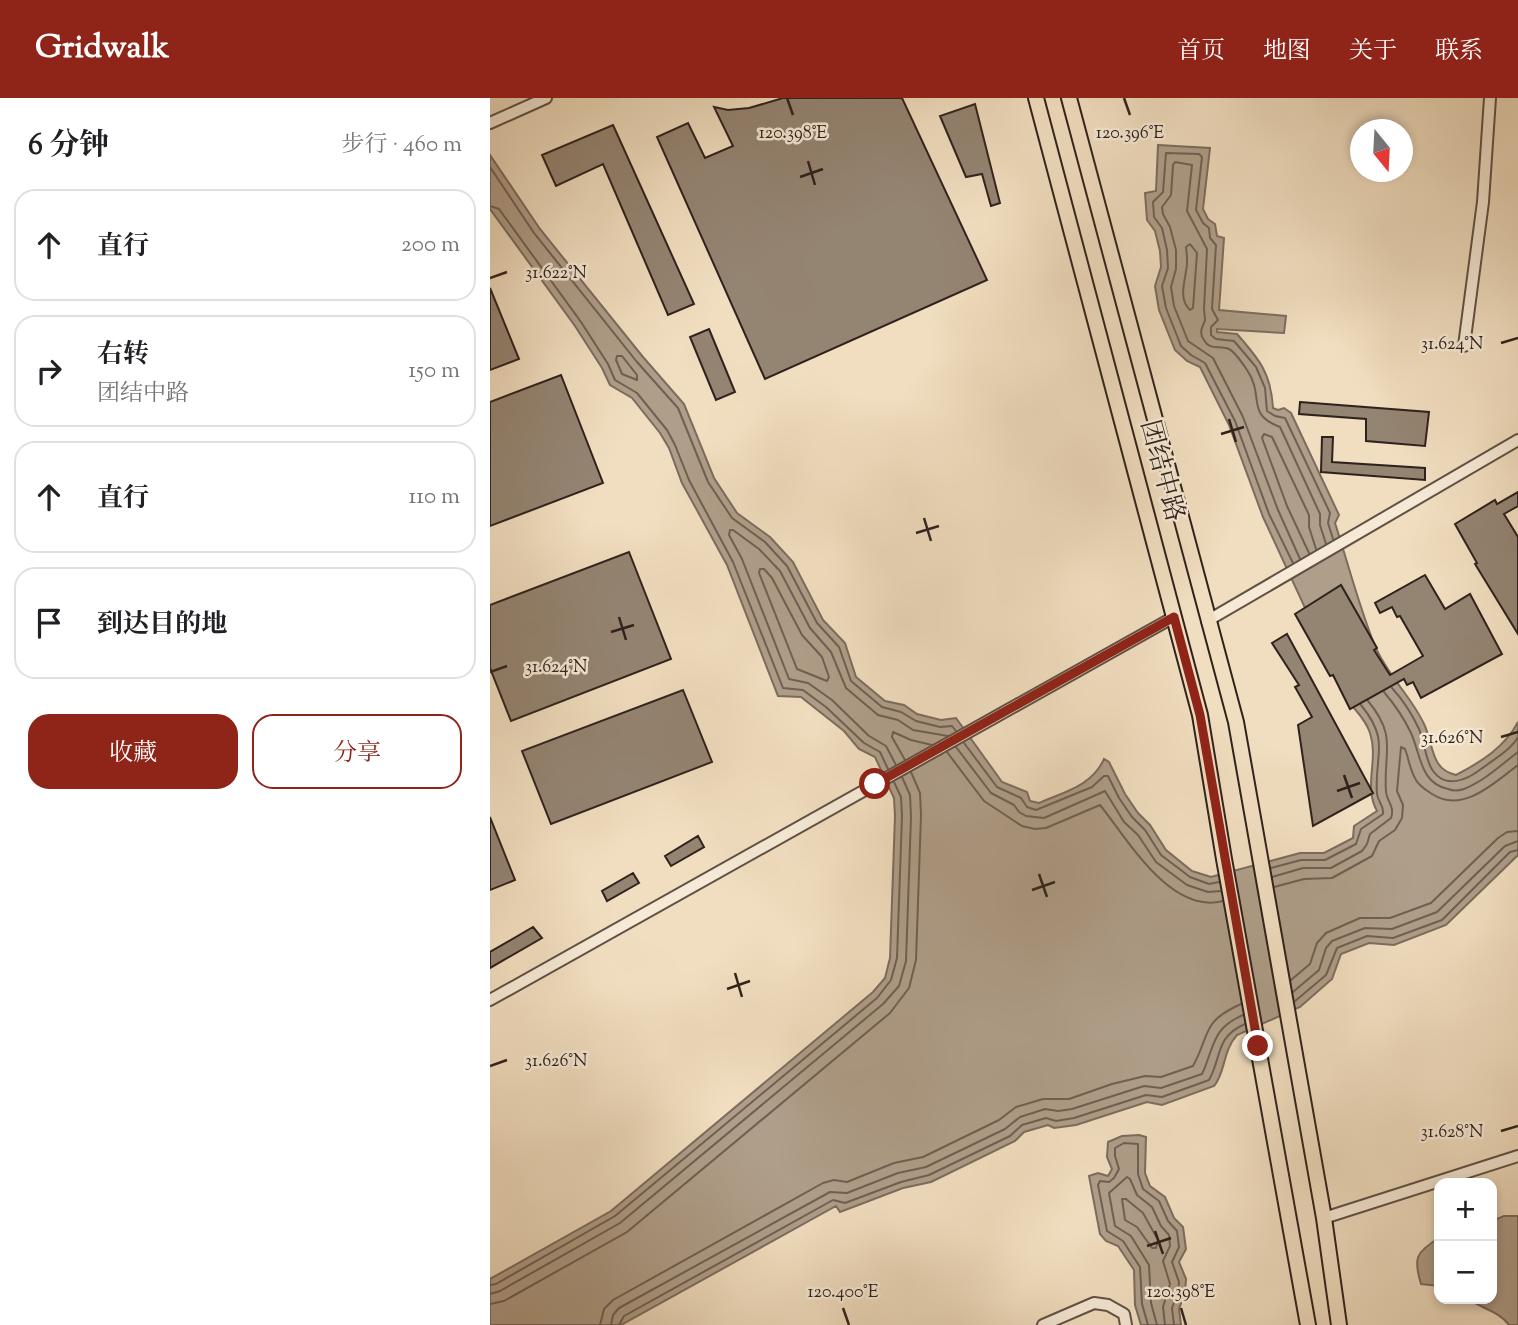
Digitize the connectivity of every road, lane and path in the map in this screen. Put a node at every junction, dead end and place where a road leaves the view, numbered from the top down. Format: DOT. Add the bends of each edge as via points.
graph roads {
  1 [pos="546,98"];
  2 [pos="1036,98"];
  3 [pos="1069,98"];
  4 [pos="1490,98"];
  5 [pos="490,123"];
  6 [pos="1464,346"];
  7 [pos="1518,440"];
  8 [pos="1174,617"];
  9 [pos="1207,621"];
  10 [pos="490,1000"];
  11 [pos="1518,1156"];
  12 [pos="1324,1218"];
  13 [pos="1043,1325"];
  14 [pos="1126,1325"];
  15 [pos="1308,1325"];
  16 [pos="1339,1325"];
  1 -- 5 [label="street"];
  2 -- 8 [label="main road, 团结中路"];
  3 -- 9 [label="main road, 团结中路"];
  4 -- 6 [label="street" via="1483,202"];
  7 -- 9 [label="street"];
  8 -- 10 [label="street"];
  8 -- 15 [label="main road, 团结中路" via="1200,715"];
  9 -- 12 [label="main road, 团结中路" via="1236,722"];
  11 -- 12 [label="street"];
  12 -- 16 [label="main road, 团结中路"];
  13 -- 14 [label="street" via="1094,1303 1124,1314"];
}
